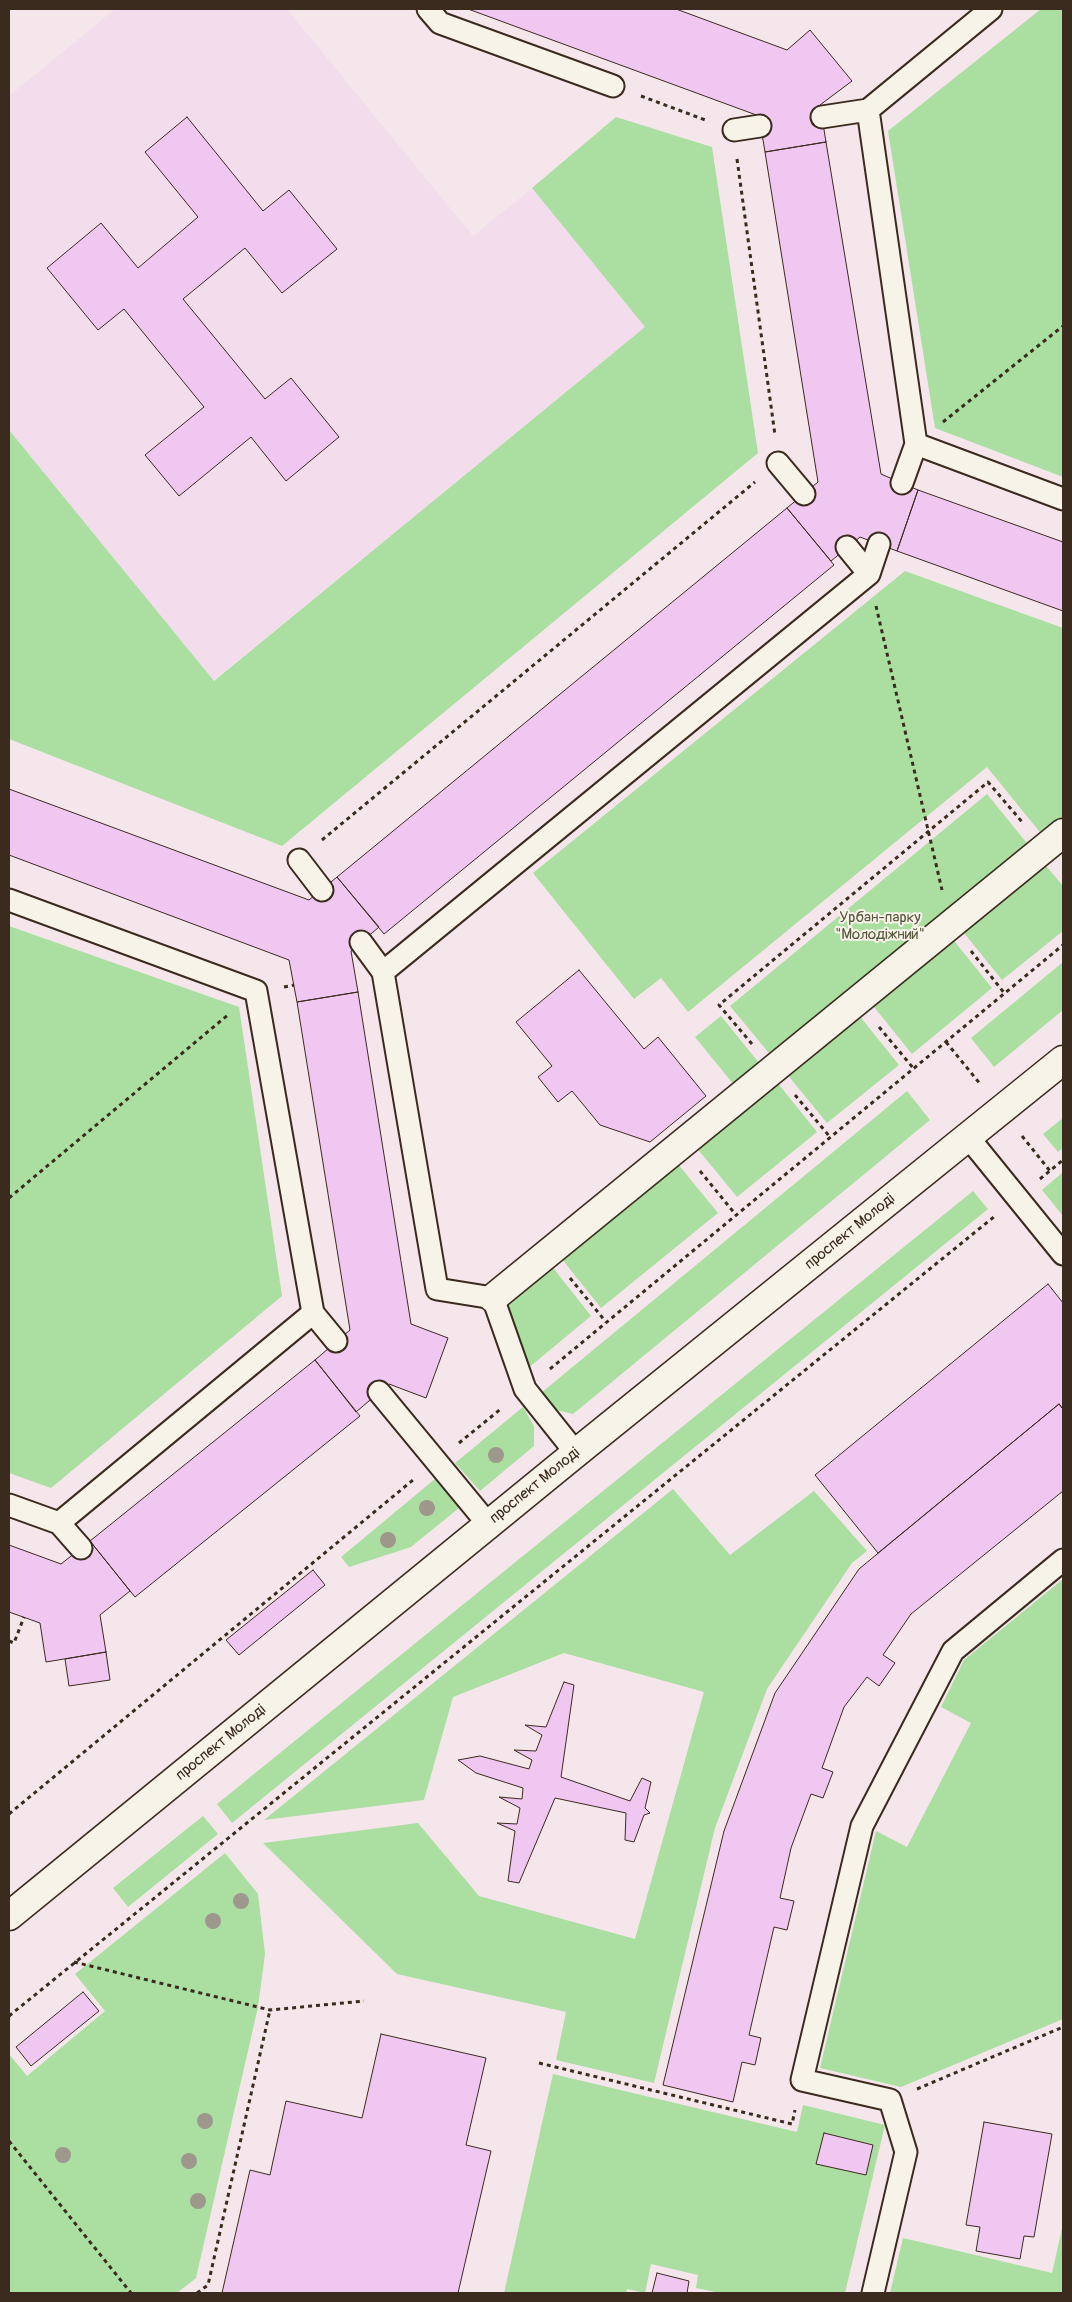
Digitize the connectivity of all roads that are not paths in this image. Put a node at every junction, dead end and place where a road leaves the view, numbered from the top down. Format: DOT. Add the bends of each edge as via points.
graph roads {
  1 [pos="428,9"];
  2 [pos="991,9"];
  3 [pos="613,86"];
  4 [pos="868,110"];
  5 [pos="822,117"];
  6 [pos="760,126"];
  7 [pos="734,130"];
  8 [pos="916,444"];
  9 [pos="778,462"];
  10 [pos="902,483"];
  11 [pos="804,494"];
  12 [pos="1063,499"];
  13 [pos="879,544"];
  14 [pos="847,547"];
  15 [pos="869,574"];
  16 [pos="1054,840"];
  17 [pos="299,860"];
  18 [pos="322,890"];
  19 [pos="9,900"];
  20 [pos="361,942"];
  21 [pos="383,972"];
  22 [pos="1063,1060"];
  23 [pos="968,1137"];
  24 [pos="1063,1254"];
  25 [pos="492,1298"];
  26 [pos="313,1313"];
  27 [pos="336,1340"];
  28 [pos="379,1392"];
  29 [pos="576,1453"];
  30 [pos="9,1505"];
  31 [pos="59,1523"];
  32 [pos="488,1524"];
  33 [pos="81,1548"];
  34 [pos="1063,1560"];
  35 [pos="9,1916"];
  36 [pos="873,2293"];
  1 -- 3 [label="lane" via="440,23"];
  2 -- 4 [label="lane"];
  4 -- 5 [label="lane"];
  4 -- 8 [label="lane"];
  6 -- 7 [label="lane"];
  8 -- 10 [label="lane"];
  8 -- 12 [label="lane"];
  9 -- 11 [label="lane"];
  13 -- 15 [label="lane"];
  14 -- 15 [label="lane"];
  15 -- 21 [label="lane"];
  16 -- 25 [label="street"];
  17 -- 18 [label="lane"];
  19 -- 26 [label="lane" via="256,991"];
  20 -- 21 [label="lane"];
  21 -- 25 [label="lane" via="437,1289"];
  22 -- 23 [label="street, проспект Молоді"];
  23 -- 24 [label="lane"];
  23 -- 29 [label="street, проспект Молоді"];
  25 -- 29 [label="lane" via="525,1389"];
  26 -- 27 [label="lane"];
  26 -- 31 [label="lane"];
  28 -- 32 [label="lane"];
  29 -- 32 [label="street, проспект Молоді"];
  30 -- 31 [label="lane"];
  31 -- 33 [label="lane"];
  32 -- 35 [label="street, проспект Молоді"];
  34 -- 36 [label="lane" via="953,1651 862,1826 802,2080 890,2100 906,2152"];
}
